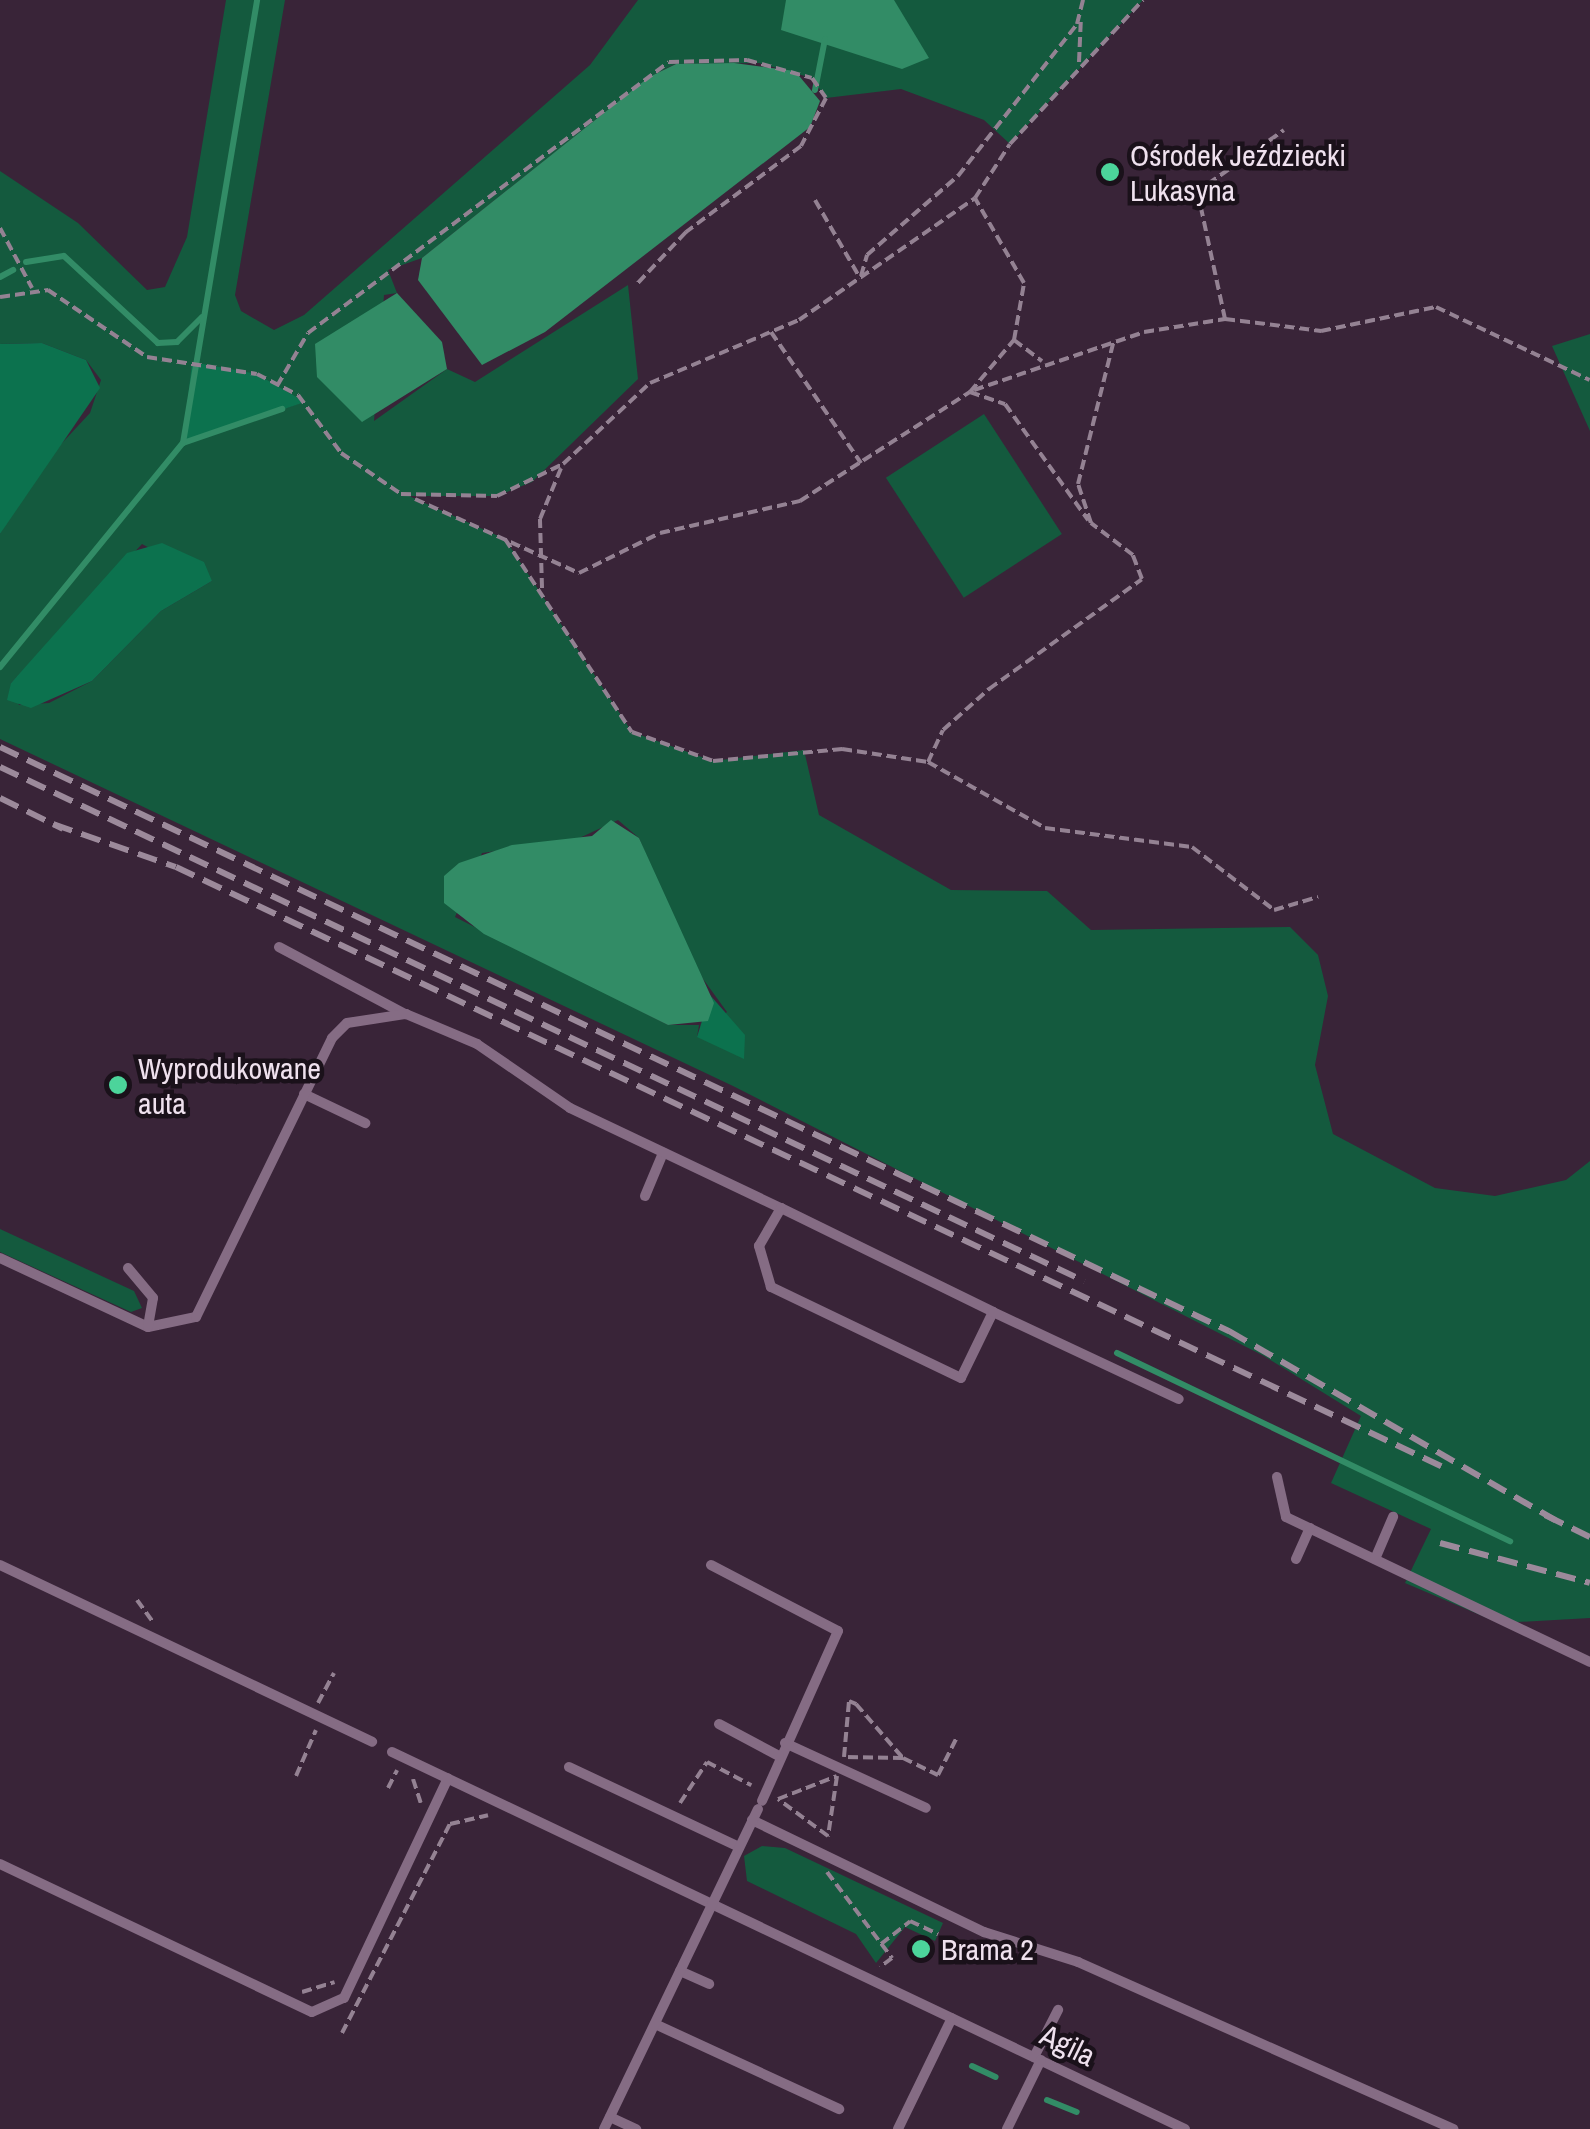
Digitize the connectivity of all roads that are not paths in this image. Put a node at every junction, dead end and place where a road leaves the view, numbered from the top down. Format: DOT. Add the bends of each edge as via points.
graph roads {
  1 [pos="279,947"];
  2 [pos="406,1014"];
  3 [pos="304,1094"];
  4 [pos="366,1123"];
  5 [pos="663,1154"];
  6 [pos="644,1196"];
  7 [pos="781,1208"];
  8 [pos="0,1258"];
  9 [pos="128,1268"];
  10 [pos="994,1312"];
  11 [pos="148,1327"];
  12 [pos="1179,1399"];
  13 [pos="1277,1477"];
  14 [pos="1393,1517"];
  15 [pos="1310,1528"];
  16 [pos="1296,1559"];
  17 [pos="1375,1559"];
  18 [pos="0,1564"];
  19 [pos="711,1565"];
  20 [pos="1590,1662"];
  21 [pos="719,1724"];
  22 [pos="372,1742"];
  23 [pos="785,1743"];
  24 [pos="392,1752"];
  25 [pos="779,1756"];
  26 [pos="569,1766"];
  27 [pos="448,1778"];
  28 [pos="926,1808"];
  29 [pos="757,1810"];
  30 [pos="738,1847"];
  31 [pos="0,1864"];
  32 [pos="708,1903"];
  33 [pos="680,1971"];
  34 [pos="709,1984"];
  35 [pos="1058,2010"];
  36 [pos="952,2018"];
  37 [pos="654,2024"];
  38 [pos="1037,2058"];
  39 [pos="838,2108"];
  40 [pos="610,2117"];
  41 [pos="604,2129"];
  42 [pos="636,2129"];
  43 [pos="898,2129"];
  44 [pos="1007,2129"];
  45 [pos="1185,2129"];
  46 [pos="1453,2129"];
  1 -- 2 [label="lane"];
  2 -- 3 [label="lane" via="347,1023"];
  2 -- 5 [label="lane" via="477,1044 570,1108"];
  3 -- 4 [label="lane"];
  3 -- 11 [label="lane" via="206,1303 196,1316"];
  5 -- 6 [label="lane"];
  5 -- 7 [label="lane"];
  7 -- 10 [label="lane"];
  7 -- 10 [label="lane" via="759,1260 770,1286 788,1295 961,1378"];
  8 -- 11 [label="lane"];
  9 -- 11 [label="lane" via="152,1298"];
  10 -- 12 [label="lane"];
  13 -- 15 [label="lane" via="1286,1516"];
  14 -- 17 [label="lane"];
  15 -- 16 [label="lane"];
  15 -- 17 [label="lane"];
  17 -- 20 [label="lane"];
  18 -- 22 [label="lane"];
  19 -- 23 [label="lane" via="838,1631"];
  21 -- 25 [label="lane"];
  23 -- 25 [label="lane"];
  23 -- 28 [label="lane"];
  24 -- 27 [label="lane, Agila"];
  25 -- 29 [label="lane"];
  26 -- 30 [label="lane"];
  27 -- 31 [label="lane" via="344,1998 312,2012"];
  27 -- 32 [label="lane, Agila"];
  29 -- 30 [label="lane"];
  29 -- 46 [label="lane" via="984,1932 1078,1962"];
  30 -- 32 [label="lane"];
  32 -- 33 [label="lane"];
  32 -- 36 [label="lane, Agila"];
  33 -- 34 [label="lane"];
  33 -- 37 [label="lane"];
  35 -- 38 [label="lane"];
  36 -- 38 [label="lane, Agila"];
  36 -- 43 [label="lane"];
  37 -- 39 [label="lane"];
  37 -- 40 [label="lane"];
  38 -- 44 [label="lane"];
  38 -- 45 [label="lane, Agila"];
  40 -- 41 [label="lane"];
  40 -- 42 [label="lane"];
}
